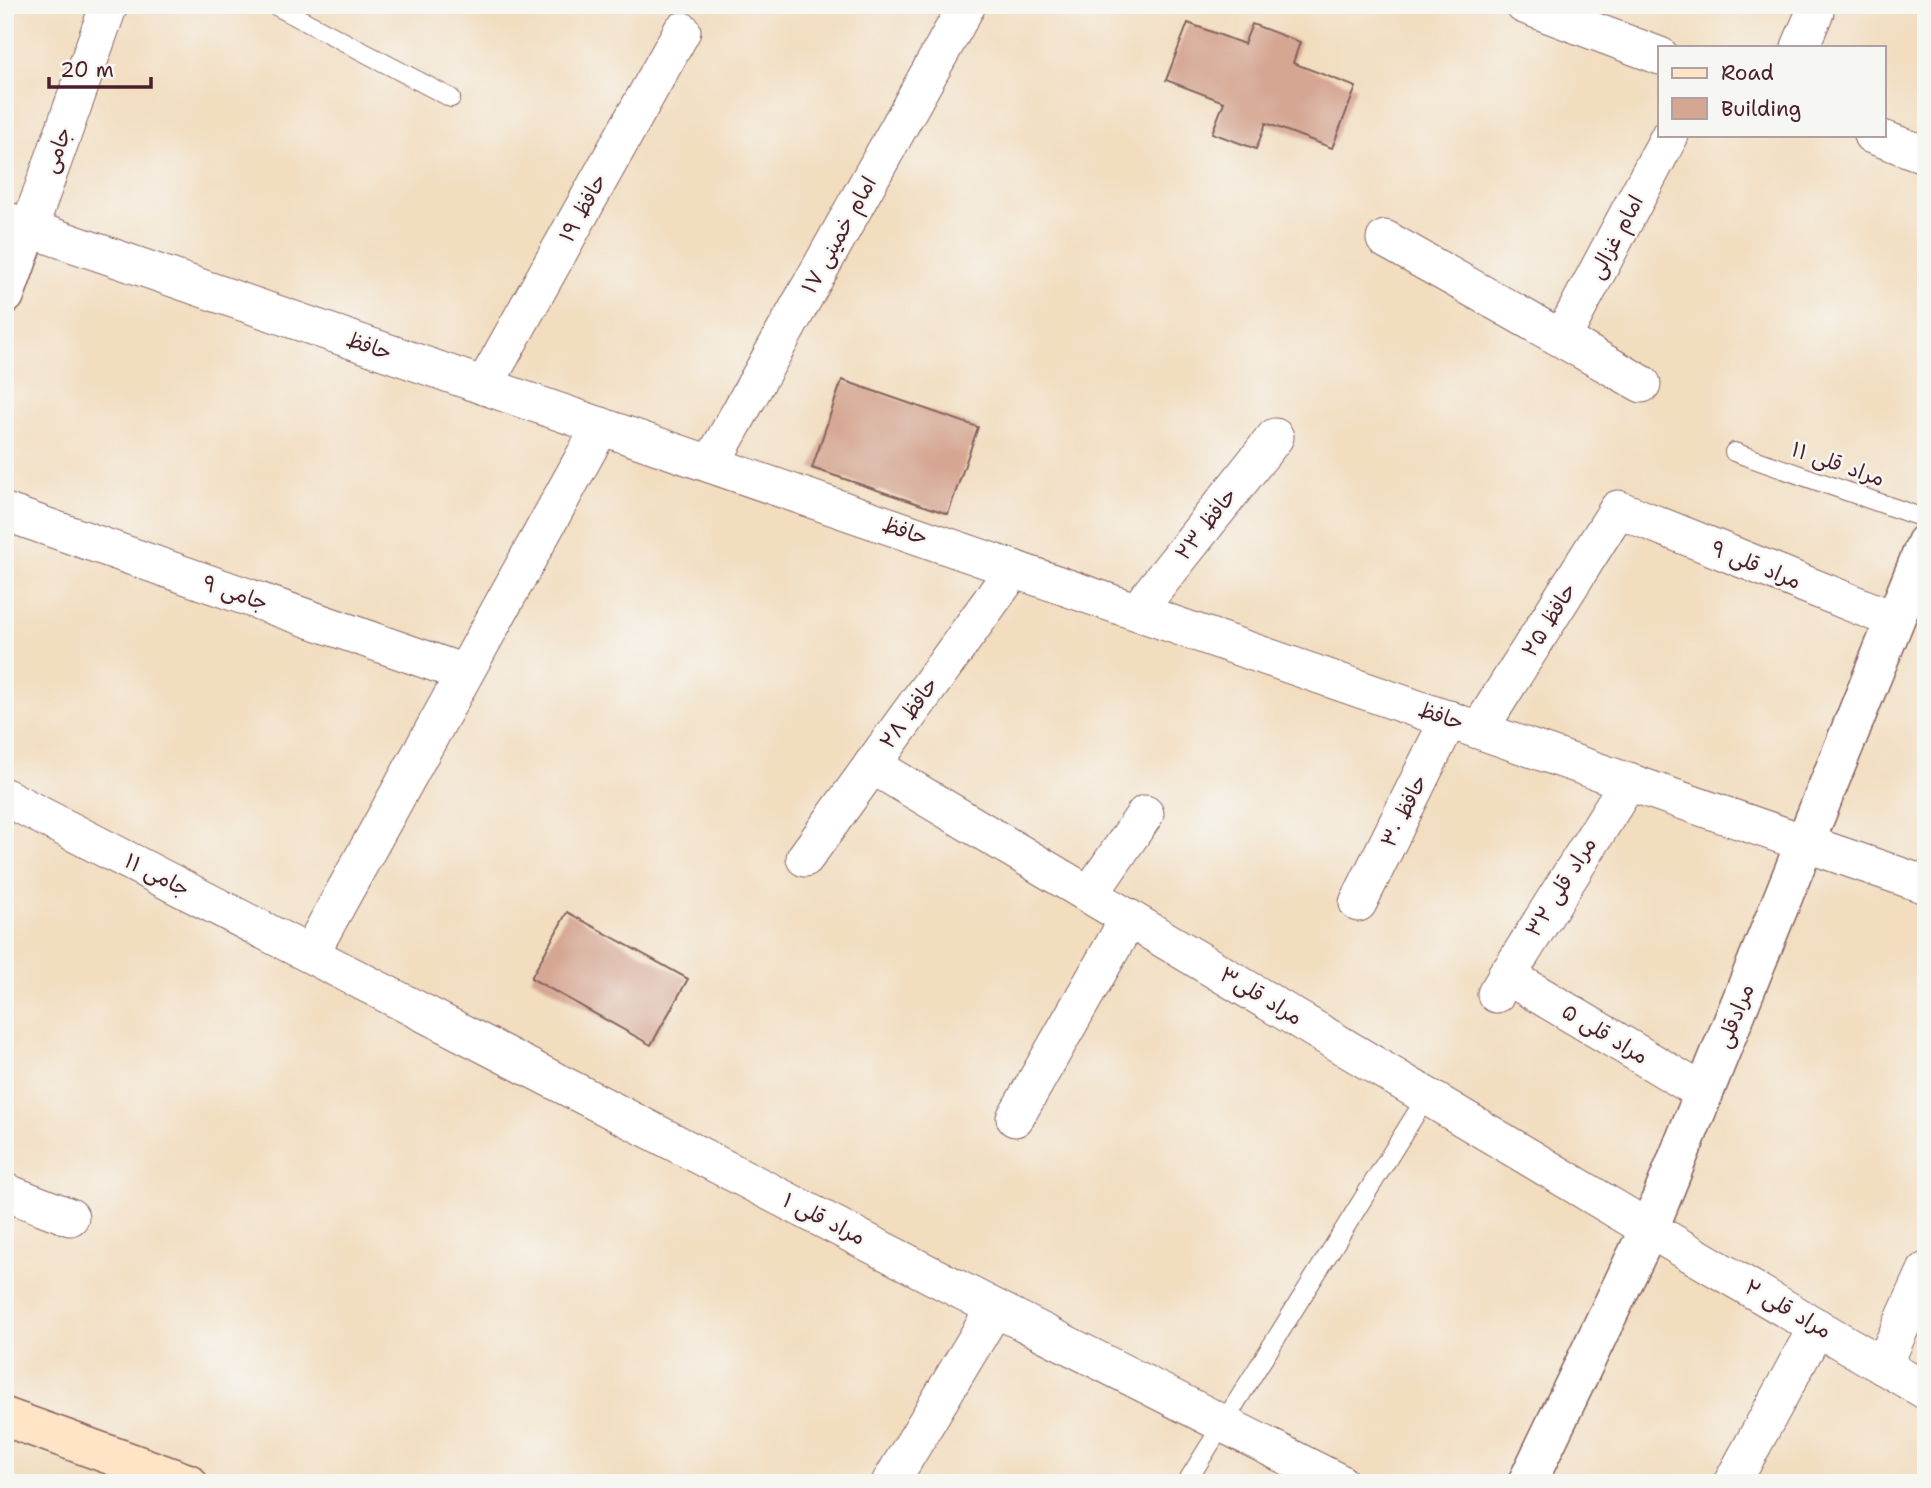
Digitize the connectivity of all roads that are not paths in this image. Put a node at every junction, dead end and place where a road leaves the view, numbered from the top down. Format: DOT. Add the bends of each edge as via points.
graph roads {
  1 [pos="109,5"];
  2 [pos="274,5"];
  3 [pos="967,5"];
  4 [pos="1524,5"];
  5 [pos="1815,12"];
  6 [pos="682,31"];
  7 [pos="1800,46"];
  8 [pos="1658,55"];
  9 [pos="451,98"];
  10 [pos="1669,136"];
  11 [pos="1875,136"];
  12 [pos="1926,155"];
  13 [pos="17,224"];
  14 [pos="1385,239"];
  15 [pos="5,295"];
  16 [pos="1562,338"];
  17 [pos="1642,384"];
  18 [pos="484,386"];
  19 [pos="601,426"];
  20 [pos="1275,437"];
  21 [pos="1734,452"];
  22 [pos="711,464"];
  23 [pos="1618,509"];
  24 [pos="5,512"];
  25 [pos="1926,519"];
  26 [pos="1922,562"];
  27 [pos="1014,569"];
  28 [pos="1137,611"];
  29 [pos="1894,620"];
  30 [pos="464,673"];
  31 [pos="1464,724"];
  32 [pos="872,765"];
  33 [pos="1629,781"];
  34 [pos="5,797"];
  35 [pos="1145,814"];
  36 [pos="1805,842"];
  37 [pos="805,858"];
  38 [pos="1926,885"];
  39 [pos="1090,894"];
  40 [pos="1358,903"];
  41 [pos="1129,918"];
  42 [pos="310,954"];
  43 [pos="1501,985"];
  44 [pos="1704,1093"];
  45 [pos="1427,1096"];
  46 [pos="1015,1118"];
  47 [pos="5,1192"];
  48 [pos="70,1217"];
  49 [pos="1649,1229"];
  50 [pos="1926,1271"];
  51 [pos="995,1308"];
  52 [pos="1817,1326"];
  53 [pos="1883,1366"];
  54 [pos="1926,1391"];
  55 [pos="5,1417"];
  56 [pos="1223,1423"];
  57 [pos="164,1479"];
  58 [pos="890,1483"];
  59 [pos="1186,1483"];
  60 [pos="1340,1483"];
  61 [pos="1527,1483"];
  62 [pos="1732,1483"];
  1 -- 13 [label="street, جامی"];
  2 -- 9 [label="lane"];
  3 -- 22 [label="street, امام خمینی ۱۷"];
  4 -- 8 [label="street"];
  5 -- 7 [label="street"];
  6 -- 18 [label="street, حافظ ۱۹"];
  10 -- 16 [label="street, امام غزالی"];
  11 -- 12 [label="street"];
  13 -- 15 [label="street, جامی"];
  13 -- 18 [label="street, حافظ"];
  14 -- 16 [label="street"];
  16 -- 17 [label="street"];
  18 -- 19 [label="street, حافظ"];
  19 -- 22 [label="street, حافظ"];
  19 -- 30 [label="street"];
  20 -- 28 [label="street, حافظ ۲۳"];
  21 -- 25 [label="lane, مراد قلی ۱۱"];
  22 -- 27 [label="street, حافظ"];
  23 -- 29 [label="street, مراد قلی ۹"];
  23 -- 31 [label="street, حافظ ۲۵"];
  24 -- 30 [label="street, جامی ۹"];
  26 -- 29 [label="street, مرادقلی"];
  27 -- 28 [label="street, حافظ"];
  27 -- 32 [label="street, حافظ ۲۸"];
  28 -- 31 [label="street, حافظ"];
  29 -- 36 [label="street, مرادقلی"];
  30 -- 42 [label="street"];
  31 -- 33 [label="street, حافظ"];
  31 -- 40 [label="street, حافظ ۳۰"];
  32 -- 37 [label="street, حافظ ۲۸"];
  32 -- 39 [label="street, مراد قلی۳"];
  33 -- 36 [label="street, حافظ"];
  33 -- 43 [label="street, مراد قلی ۳۲"];
  34 -- 42 [label="street, جامی ۱۱"];
  35 -- 39 [label="street"];
  36 -- 38 [label="street, حافظ"];
  36 -- 44 [label="street, مرادقلی"];
  39 -- 41 [label="street, مراد قلی۳"];
  41 -- 45 [label="street, مراد قلی۳"];
  41 -- 46 [label="street"];
  42 -- 51 [label="street, مراد قلی ۱"];
  43 -- 44 [label="street, مراد قلی ۵"];
  44 -- 49 [label="street, مرادقلی"];
  45 -- 49 [label="street, مراد قلی۳"];
  45 -- 56 [label="lane"];
  47 -- 48 [label="street"];
  49 -- 52 [label="street, مراد قلی ۲"];
  49 -- 61 [label="street, مرادقلی"];
  50 -- 53 [label="street"];
  51 -- 56 [label="street, مراد قلی ۱"];
  51 -- 58 [label="street"];
  52 -- 53 [label="street, مراد قلی ۲"];
  52 -- 62 [label="street"];
  53 -- 54 [label="street, مراد قلی ۲"];
  55 -- 57 [label="main road"];
  56 -- 59 [label="lane"];
  56 -- 60 [label="street, مراد قلی ۱"];
}
